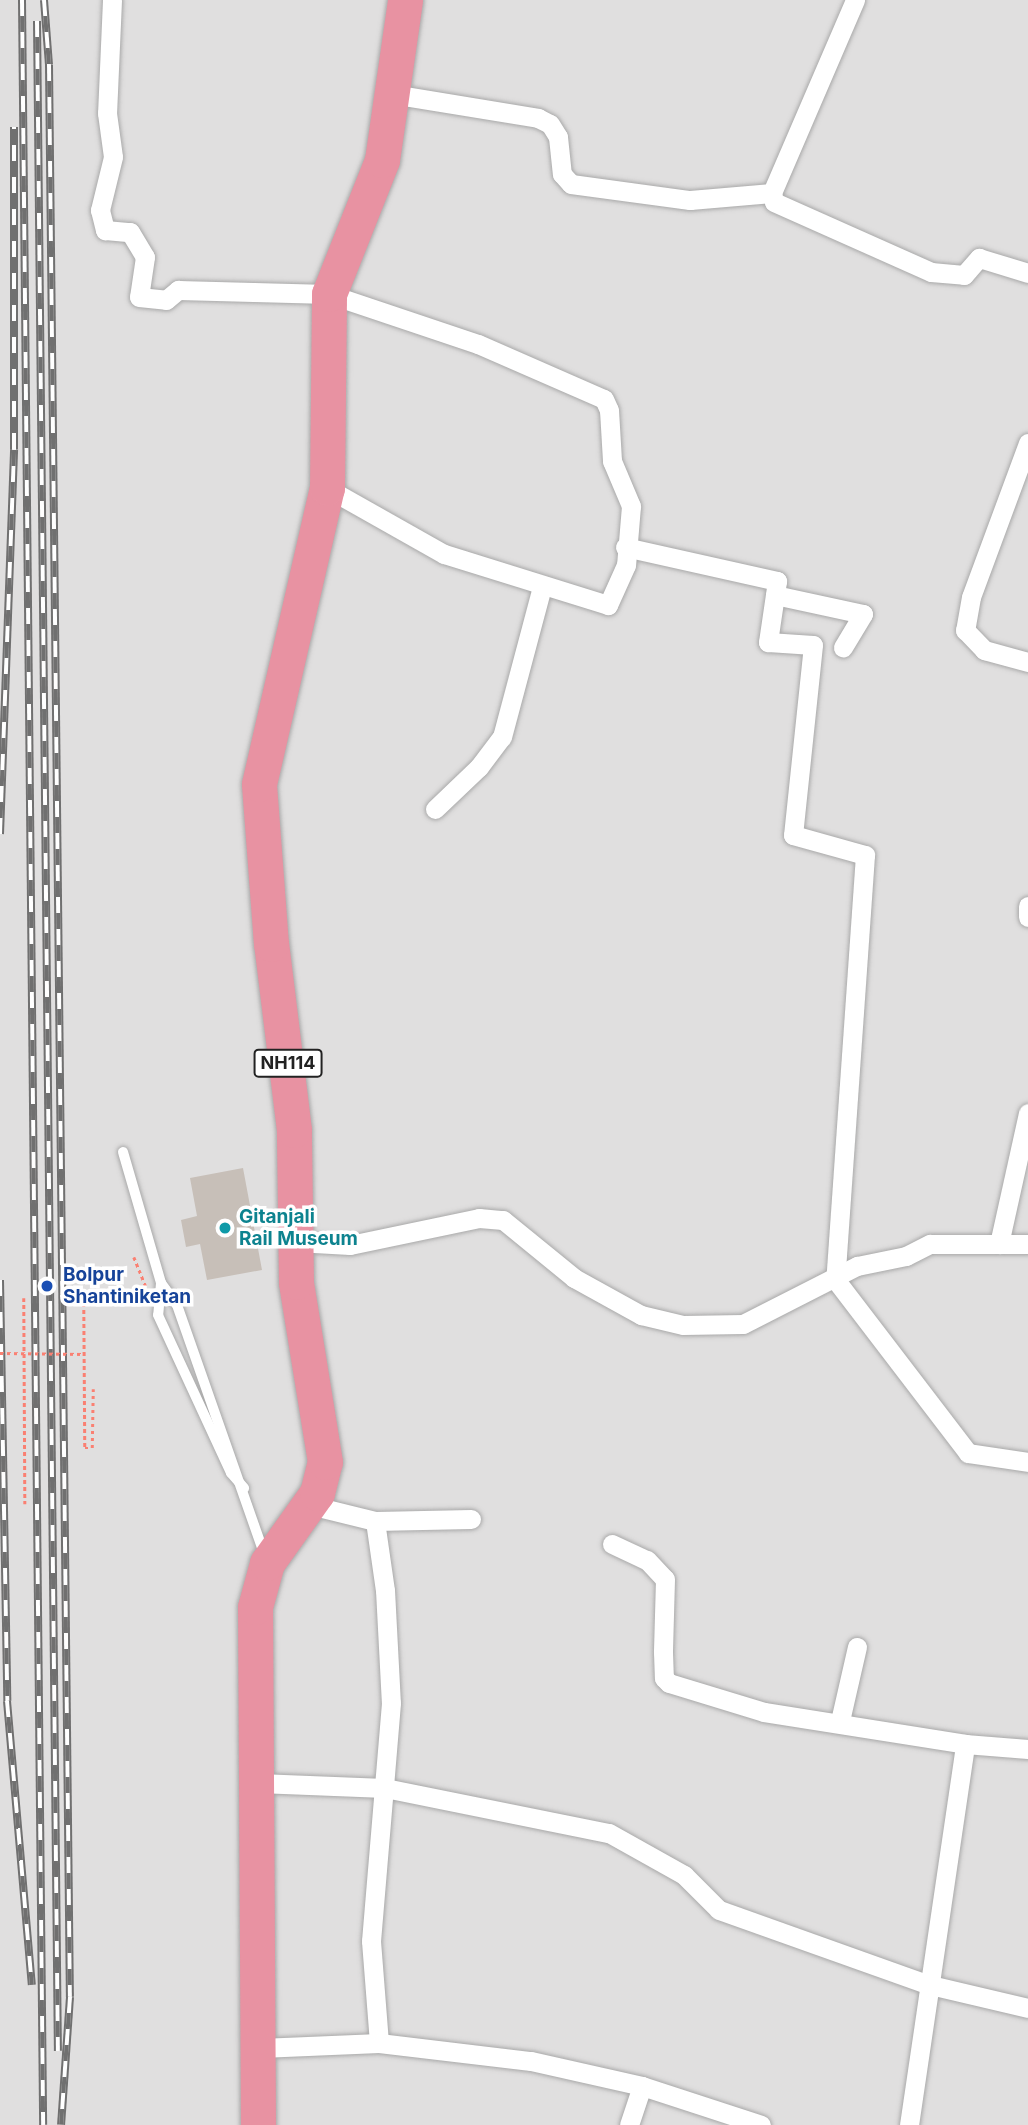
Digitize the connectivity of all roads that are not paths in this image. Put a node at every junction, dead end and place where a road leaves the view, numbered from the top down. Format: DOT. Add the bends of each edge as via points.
graph roads {
  1 [pos="113,0"];
  2 [pos="405,0"];
  3 [pos="855,0"];
  4 [pos="392,94"];
  5 [pos="772,193"];
  6 [pos="1028,273"];
  7 [pos="330,294"];
  8 [pos="1028,443"];
  9 [pos="327,488"];
  10 [pos="626,548"];
  11 [pos="542,587"];
  12 [pos="775,595"];
  13 [pos="843,647"];
  14 [pos="1028,662"];
  15 [pos="435,809"];
  16 [pos="1028,906"];
  17 [pos="1028,917"];
  18 [pos="1028,1113"];
  19 [pos="123,1152"];
  20 [pos="296,1242"];
  21 [pos="999,1244"];
  22 [pos="1028,1244"];
  23 [pos="835,1279"];
  24 [pos="160,1283"];
  25 [pos="1028,1462"];
  26 [pos="244,1488"];
  27 [pos="310,1505"];
  28 [pos="471,1519"];
  29 [pos="376,1521"];
  30 [pos="612,1544"];
  31 [pos="267,1563"];
  32 [pos="857,1647"];
  33 [pos="840,1721"];
  34 [pos="965,1744"];
  35 [pos="1028,1749"];
  36 [pos="258,1783"];
  37 [pos="385,1788"];
  38 [pos="930,1985"];
  39 [pos="1028,2008"];
  40 [pos="379,2043"];
  41 [pos="260,2048"];
  42 [pos="642,2087"];
  43 [pos="258,2125"];
  44 [pos="629,2125"];
  45 [pos="761,2125"];
  46 [pos="909,2125"];
  1 -- 7 [label="street" via="107,113 113,157 100,210 105,230 130,232 145,257 139,297 166,300 178,290"];
  2 -- 4 [label="highway, NH114"];
  3 -- 5 [label="street"];
  4 -- 5 [label="street" via="538,118 550,124 558,137 562,174 571,184 690,200"];
  4 -- 7 [label="highway, NH114" via="382,160"];
  5 -- 6 [label="street" via="774,202 931,272 964,275 979,258"];
  7 -- 9 [label="highway, NH114"];
  7 -- 10 [label="street" via="478,344 604,400 609,411 612,461 631,506"];
  8 -- 14 [label="street" via="971,597 965,630 984,650"];
  9 -- 11 [label="street" via="444,554"];
  9 -- 20 [label="highway, NH114" via="259,784 271,944 291,1092"];
  10 -- 11 [label="street" via="626,565 608,606"];
  10 -- 12 [label="street" via="777,581"];
  11 -- 15 [label="street" via="502,737 479,767"];
  12 -- 13 [label="street" via="863,614"];
  12 -- 23 [label="street" via="768,642 813,645 793,835 865,855"];
  16 -- 17 [label="street"];
  18 -- 21 [label="street"];
  19 -- 24 [label="lane"];
  20 -- 23 [label="street" via="350,1245 479,1218 503,1220 574,1278 641,1315 683,1325 743,1324"];
  20 -- 27 [label="highway, NH114" via="299,1309 325,1462"];
  21 -- 22 [label="street"];
  21 -- 23 [label="street" via="930,1244 906,1256 857,1266"];
  23 -- 25 [label="street" via="968,1453"];
  24 -- 26 [label="lane" via="177,1305"];
  24 -- 26 [label="lane" via="158,1315 231,1473"];
  26 -- 31 [label="lane"];
  27 -- 29 [label="street"];
  27 -- 31 [label="highway, NH114"];
  28 -- 29 [label="street"];
  29 -- 37 [label="street" via="386,1590 391,1703"];
  30 -- 33 [label="street" via="647,1560 665,1579 664,1678 669,1683 764,1712"];
  31 -- 36 [label="highway, NH114" via="258,1584 252,1637"];
  32 -- 33 [label="street"];
  33 -- 34 [label="street"];
  34 -- 35 [label="street"];
  34 -- 38 [label="street"];
  36 -- 37 [label="street"];
  36 -- 41 [label="highway, NH114"];
  37 -- 38 [label="street" via="609,1833 684,1875 719,1910"];
  37 -- 40 [label="street" via="371,1941"];
  38 -- 39 [label="street"];
  38 -- 46 [label="street"];
  40 -- 41 [label="street"];
  40 -- 42 [label="street" via="531,2061"];
  41 -- 43 [label="highway, NH114"];
  42 -- 44 [label="street"];
  42 -- 45 [label="street"];
}
